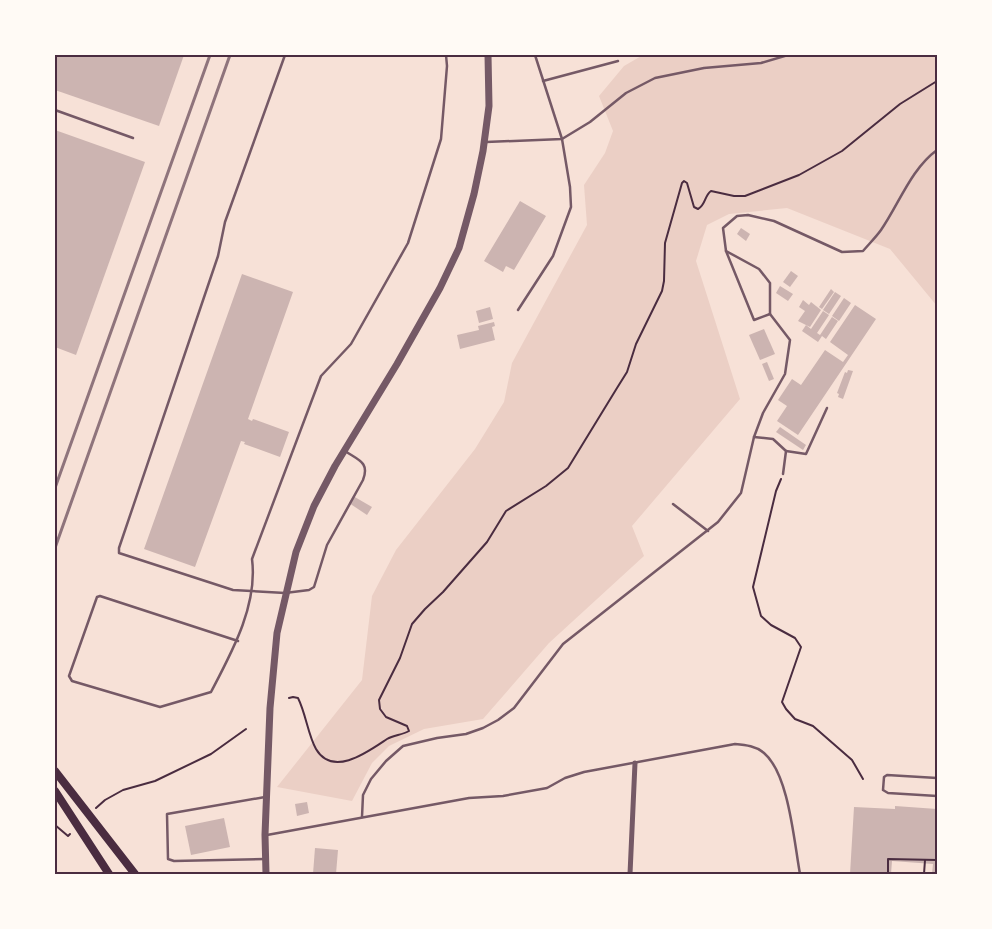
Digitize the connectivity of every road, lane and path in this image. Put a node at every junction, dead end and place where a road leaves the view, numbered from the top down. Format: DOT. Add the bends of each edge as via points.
graph roads {
  1 [pos="285,55"];
  2 [pos="446,55"];
  3 [pos="535,55"];
  4 [pos="788,55"];
  5 [pos="486,57"];
  6 [pos="618,61"];
  7 [pos="543,81"];
  8 [pos="937,81"];
  9 [pos="55,110"];
  10 [pos="133,138"];
  11 [pos="562,139"];
  12 [pos="484,142"];
  13 [pos="937,150"];
  14 [pos="726,251"];
  15 [pos="518,310"];
  16 [pos="770,314"];
  17 [pos="827,408"];
  18 [pos="754,436"];
  19 [pos="345,450"];
  20 [pos="786,451"];
  21 [pos="783,474"];
  22 [pos="673,504"];
  23 [pos="708,531"];
  24 [pos="251,592"];
  25 [pos="285,593"];
  26 [pos="238,640"];
  27 [pos="289,698"];
  28 [pos="246,729"];
  29 [pos="635,763"];
  30 [pos="55,771"];
  31 [pos="937,778"];
  32 [pos="863,779"];
  33 [pos="55,791"];
  34 [pos="267,796"];
  35 [pos="937,796"];
  36 [pos="96,808"];
  37 [pos="362,817"];
  38 [pos="55,825"];
  39 [pos="70,834"];
  40 [pos="265,835"];
  41 [pos="265,859"];
  42 [pos="925,860"];
  43 [pos="937,860"];
  44 [pos="109,874"];
  45 [pos="135,874"];
  46 [pos="266,874"];
  47 [pos="630,874"];
  48 [pos="800,874"];
  49 [pos="888,874"];
  50 [pos="924,874"];
  1 -- 24 [label="lane" via="225,222 218,256 119,548 122,555 233,590"];
  2 -- 24 [label="lane" via="441,139 408,243 351,344 321,376 252,559 254,576"];
  3 -- 7 [label="lane"];
  4 -- 11 [label="lane" via="760,64 704,68 655,78 626,93 590,122"];
  5 -- 12 [label="street" via="489,106"];
  6 -- 7 [label="lane"];
  7 -- 11 [label="lane"];
  8 -- 27 [label="path" via="900,104 842,151 786,181 740,197 711,191 698,209 694,207 687,183 682,183 665,243 662,291 614,394 568,468 506,511 487,542 412,624 379,700 386,718 407,726 409,731 360,756 332,761 315,747 298,698"];
  9 -- 10 [label="lane"];
  11 -- 12 [label="lane"];
  11 -- 15 [label="lane" via="571,207 553,256"];
  12 -- 19 [label="street" via="459,248 440,288"];
  13 -- 14 [label="lane" via="915,173 880,231 863,251 842,252 774,221 748,215 737,216 723,228"];
  14 -- 16 [label="lane" via="759,269 770,283"];
  14 -- 16 [label="lane" via="754,320"];
  16 -- 18 [label="lane" via="790,340 785,374"];
  17 -- 20 [label="lane" via="806,454"];
  18 -- 20 [label="lane" via="773,439"];
  18 -- 23 [label="lane" via="742,493"];
  19 -- 25 [label="street" via="314,506 296,552"];
  19 -- 25 [label="lane" via="367,471 327,545 314,587"];
  20 -- 21 [label="lane"];
  21 -- 32 [label="path" via="753,587 761,616 795,638 801,647 782,702 795,719 813,726 852,760"];
  22 -- 23 [label="lane"];
  23 -- 37 [label="lane" via="563,644 514,708 498,720 466,734 403,746 371,779 363,795"];
  24 -- 25 [label="lane"];
  24 -- 26 [label="lane"];
  25 -- 34 [label="street" via="273,669"];
  26 -- 26 [label="lane" via="211,692 160,707 72,681 69,676 100,596"];
  28 -- 36 [label="path" via="211,754 148,784 123,790"];
  29 -- 37 [label="lane" via="584,772 547,788"];
  29 -- 47 [label="street"];
  29 -- 48 [label="lane" via="735,744 764,752 780,776"];
  30 -- 45 [label="main road"];
  31 -- 35 [label="lane" via="887,775 883,790"];
  33 -- 44 [label="main road"];
  34 -- 40 [label="street"];
  34 -- 41 [label="lane" via="167,814 168,859"];
  37 -- 40 [label="lane"];
  38 -- 39 [label="path" via="68,836"];
  40 -- 41 [label="street"];
  41 -- 46 [label="street"];
  42 -- 43 [label="path"];
  42 -- 49 [label="path" via="888,859"];
  42 -- 50 [label="path"];
}
